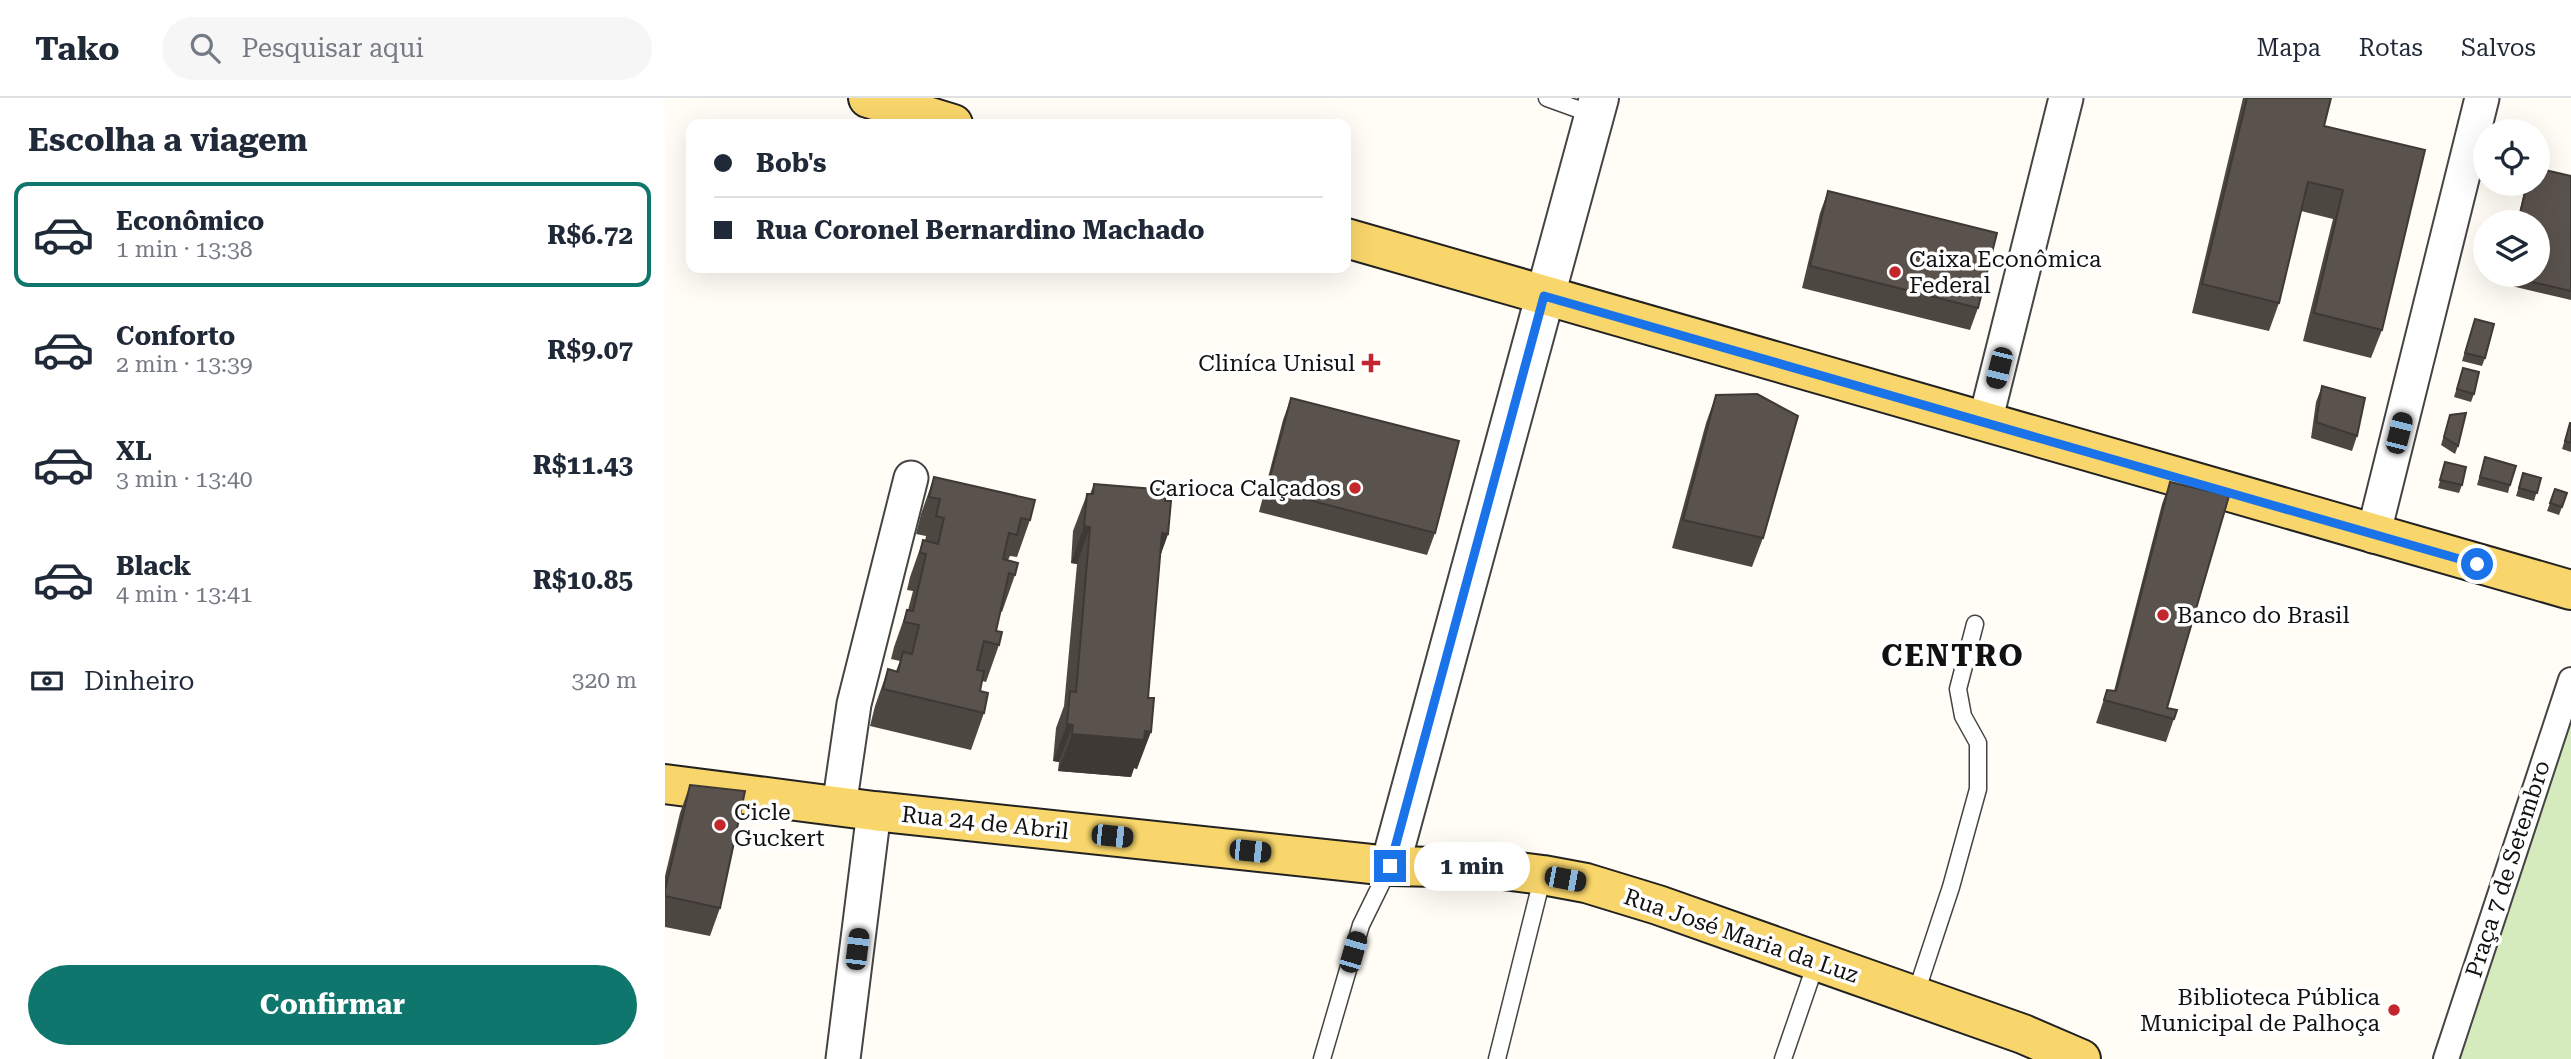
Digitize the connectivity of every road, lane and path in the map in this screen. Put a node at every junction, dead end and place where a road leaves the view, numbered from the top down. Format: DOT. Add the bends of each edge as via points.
graph roads {
  1 [pos="868,98"];
  2 [pos="1547,98"];
  3 [pos="2066,98"];
  4 [pos="2482,98"];
  5 [pos="1596,106"];
  6 [pos="937,119"];
  7 [pos="1351,239"];
  8 [pos="1544,296"];
  9 [pos="1985,422"];
  10 [pos="911,478"];
  11 [pos="2373,536"];
  12 [pos="2571,590"];
  13 [pos="1975,624"];
  14 [pos="2571,680"];
  15 [pos="665,783"];
  16 [pos="857,809"];
  17 [pos="1390,866"];
  18 [pos="1542,875"];
  19 [pos="1816,963"];
  20 [pos="1915,996"];
  21 [pos="843,1059"];
  22 [pos="1322,1059"];
  23 [pos="1497,1059"];
  24 [pos="1783,1059"];
  25 [pos="2081,1059"];
  26 [pos="2445,1059"];
  1 -- 6 [label="main road"];
  2 -- 5 [label="lane"];
  3 -- 9 [label="street"];
  4 -- 11 [label="street"];
  5 -- 8 [label="street"];
  7 -- 8 [label="main road"];
  8 -- 9 [label="main road"];
  8 -- 17 [label="street"];
  9 -- 11 [label="main road"];
  10 -- 16 [label="street" via="854,705"];
  11 -- 12 [label="main road"];
  13 -- 20 [label="lane" via="1958,689 1963,716 1978,743 1978,789"];
  14 -- 26 [label="street, Praça 7 de Setembro"];
  15 -- 16 [label="main road, Rua 24 de Abril"];
  16 -- 17 [label="main road, Rua 24 de Abril"];
  16 -- 21 [label="street"];
  17 -- 18 [label="main road, Rua José Maria da Luz" via="1487,868"];
  17 -- 22 [label="lane" via="1361,925"];
  18 -- 19 [label="main road, Rua José Maria da Luz" via="1658,905"];
  18 -- 23 [label="lane"];
  19 -- 20 [label="main road, Rua José Maria da Luz"];
  19 -- 24 [label="lane"];
  20 -- 25 [label="main road, Rua José Maria da Luz"];
}
